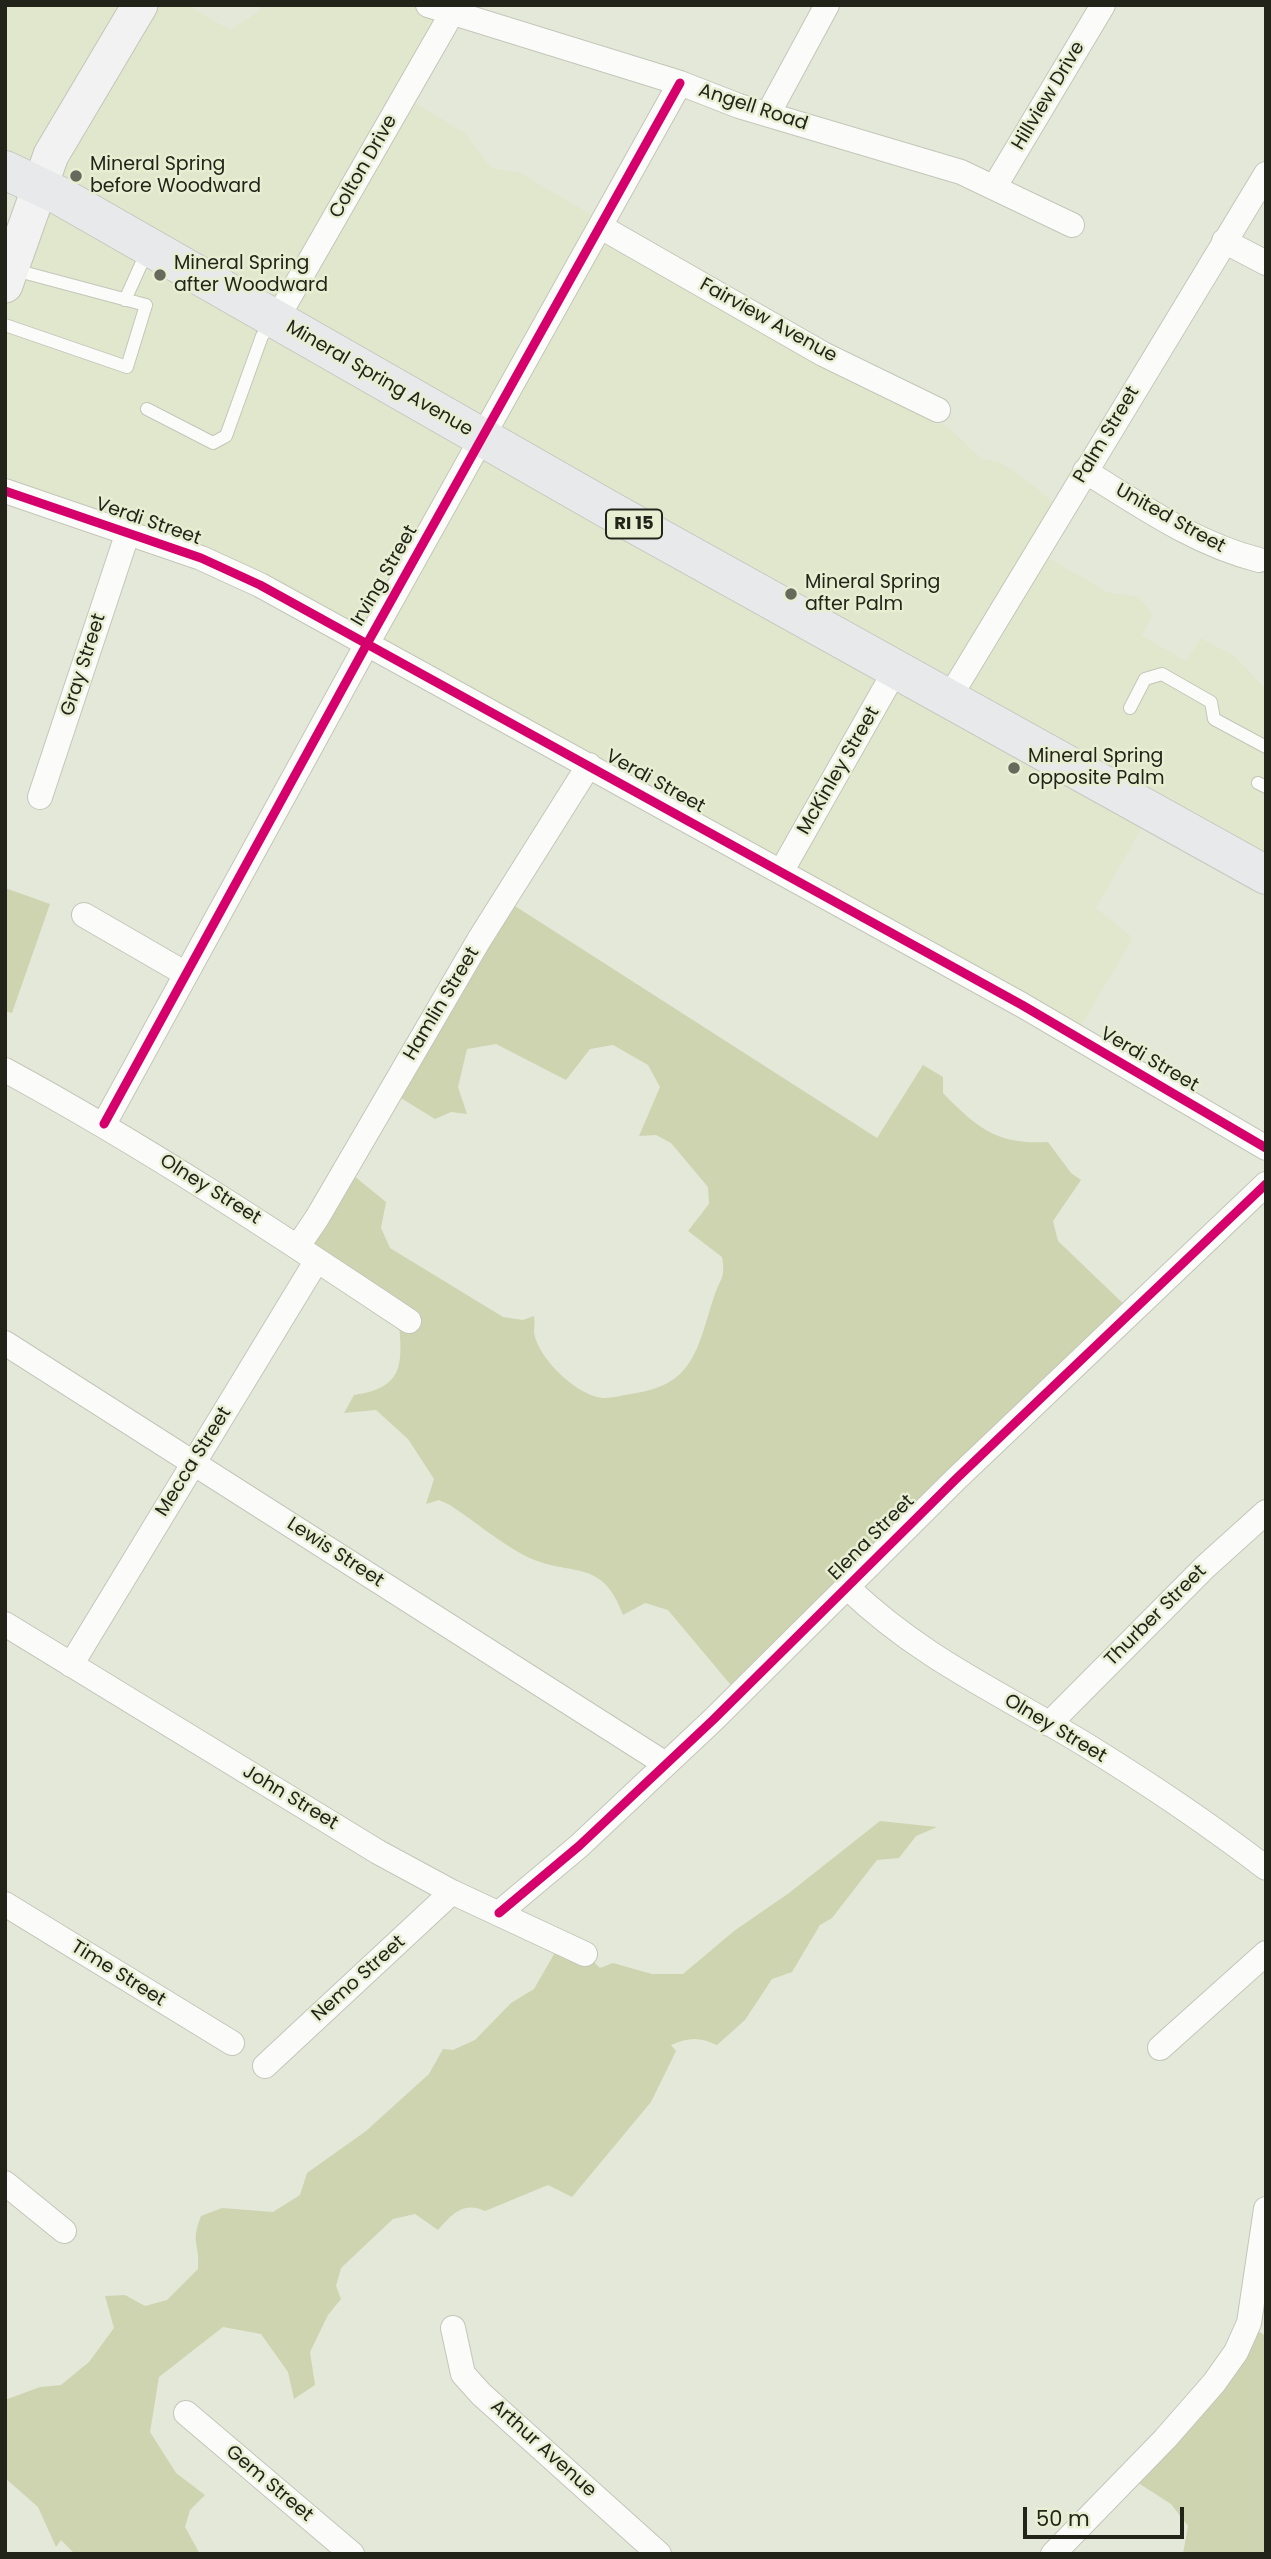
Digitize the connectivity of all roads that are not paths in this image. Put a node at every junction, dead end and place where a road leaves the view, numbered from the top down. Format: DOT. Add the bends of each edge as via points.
graph roads {
  1 [pos="140,5"];
  2 [pos="428,5"];
  3 [pos="827,5"];
  4 [pos="1103,5"];
  5 [pos="452,13"];
  6 [pos="680,83"];
  7 [pos="768,114"];
  8 [pos="5,170"];
  9 [pos="1266,174"];
  10 [pos="995,186"];
  11 [pos="39,190"];
  12 [pos="1072,225"];
  13 [pos="601,227"];
  14 [pos="1224,241"];
  15 [pos="149,247"];
  16 [pos="1266,263"];
  17 [pos="8,277"];
  18 [pos="125,300"];
  19 [pos="276,320"];
  20 [pos="5,325"];
  21 [pos="147,409"];
  22 [pos="938,410"];
  23 [pos="482,438"];
  24 [pos="1085,471"];
  25 [pos="5,491"];
  26 [pos="128,532"];
  27 [pos="1259,560"];
  28 [pos="368,642"];
  29 [pos="896,669"];
  30 [pos="949,698"];
  31 [pos="1130,708"];
  32 [pos="1266,747"];
  33 [pos="589,765"];
  34 [pos="40,797"];
  35 [pos="781,872"];
  36 [pos="1265,874"];
  37 [pos="84,915"];
  38 [pos="186,974"];
  39 [pos="5,1070"];
  40 [pos="104,1124"];
  41 [pos="1266,1148"];
  42 [pos="1266,1184"];
  43 [pos="308,1253"];
  44 [pos="409,1321"];
  45 [pos="5,1343"];
  46 [pos="194,1462"];
  47 [pos="1266,1512"];
  48 [pos="848,1588"];
  49 [pos="5,1624"];
  50 [pos="71,1665"];
  51 [pos="1049,1724"];
  52 [pos="664,1763"];
  53 [pos="1266,1868"];
  54 [pos="452,1892"];
  55 [pos="5,1904"];
  56 [pos="499,1913"];
  57 [pos="1266,1953"];
  58 [pos="585,1954"];
  59 [pos="232,2043"];
  60 [pos="1160,2048"];
  61 [pos="265,2066"];
  62 [pos="5,2183"];
  63 [pos="1266,2209"];
  64 [pos="64,2231"];
  65 [pos="453,2328"];
  66 [pos="186,2413"];
  67 [pos="352,2554"];
  68 [pos="659,2554"];
  69 [pos="1053,2554"];
  1 -- 11 [label="street" via="51,155"];
  2 -- 5 [label="street, Angell Road"];
  3 -- 7 [label="street"];
  4 -- 10 [label="street, Hillview Drive"];
  5 -- 6 [label="street, Angell Road"];
  5 -- 19 [label="street, Colton Drive"];
  6 -- 7 [label="street, Angell Road"];
  6 -- 13 [label="street, Irving Street"];
  7 -- 10 [label="street, Angell Road"];
  8 -- 11 [label="main road, Mineral Spring Avenue / RI 15"];
  9 -- 14 [label="street, Palm Street"];
  10 -- 12 [label="street, Angell Road"];
  11 -- 15 [label="main road, Mineral Spring Avenue / RI 15"];
  11 -- 17 [label="street"];
  13 -- 22 [label="street, Fairview Avenue" via="823,354"];
  13 -- 23 [label="street, Irving Street"];
  14 -- 16 [label="street"];
  14 -- 24 [label="street, Palm Street"];
  15 -- 18 [label="lane"];
  15 -- 19 [label="main road, Mineral Spring Avenue / RI 15"];
  17 -- 18 [label="lane"];
  18 -- 20 [label="lane" via="146,305 127,367"];
  19 -- 21 [label="lane" via="262,336 226,436 219,442"];
  19 -- 23 [label="main road, Mineral Spring Avenue / RI 15"];
  23 -- 28 [label="street, Irving Street"];
  23 -- 29 [label="main road, Mineral Spring Avenue / RI 15"];
  24 -- 27 [label="street, United Street" via="1224,551"];
  24 -- 30 [label="street, Palm Street"];
  25 -- 26 [label="street, Verdi Street"];
  26 -- 28 [label="street, Verdi Street" via="201,558"];
  26 -- 34 [label="street, Gray Street"];
  28 -- 33 [label="street, Verdi Street"];
  28 -- 38 [label="street, Irving Street"];
  29 -- 30 [label="main road, Mineral Spring Avenue / RI 15"];
  29 -- 35 [label="street, McKinley Street"];
  30 -- 36 [label="main road, Mineral Spring Avenue / RI 15"];
  31 -- 32 [label="lane" via="1145,679 1162,674 1211,702 1214,719"];
  33 -- 35 [label="street, Verdi Street"];
  33 -- 43 [label="street, Hamlin Street" via="317,1218"];
  35 -- 41 [label="street, Verdi Street" via="1022,1005"];
  37 -- 38 [label="street"];
  38 -- 40 [label="street, Irving Street"];
  39 -- 40 [label="street, Olney Street"];
  40 -- 43 [label="street, Olney Street"];
  42 -- 48 [label="street, Elena Street"];
  43 -- 44 [label="street, Olney Street"];
  43 -- 46 [label="street, Mecca Street"];
  45 -- 46 [label="street, Lewis Street"];
  46 -- 50 [label="street, Mecca Street"];
  46 -- 52 [label="street, Lewis Street"];
  47 -- 51 [label="street, Thurber Street"];
  48 -- 51 [label="street, Olney Street" via="885,1623 935,1658"];
  48 -- 52 [label="street, Elena Street"];
  49 -- 50 [label="street, John Street"];
  50 -- 54 [label="street, John Street" via="378,1852"];
  51 -- 53 [label="street, Olney Street"];
  52 -- 56 [label="street, Elena Street" via="579,1846"];
  54 -- 56 [label="street, John Street"];
  54 -- 61 [label="street, Nemo Street"];
  55 -- 59 [label="street, Time Street"];
  56 -- 58 [label="street, John Street"];
  57 -- 60 [label="street"];
  62 -- 64 [label="street"];
  63 -- 69 [label="street" via="1249,2323 1237,2352 1165,2439"];
  65 -- 68 [label="street, Arthur Avenue" via="463,2374 481,2394"];
  66 -- 67 [label="street, Gem Street"];
}
